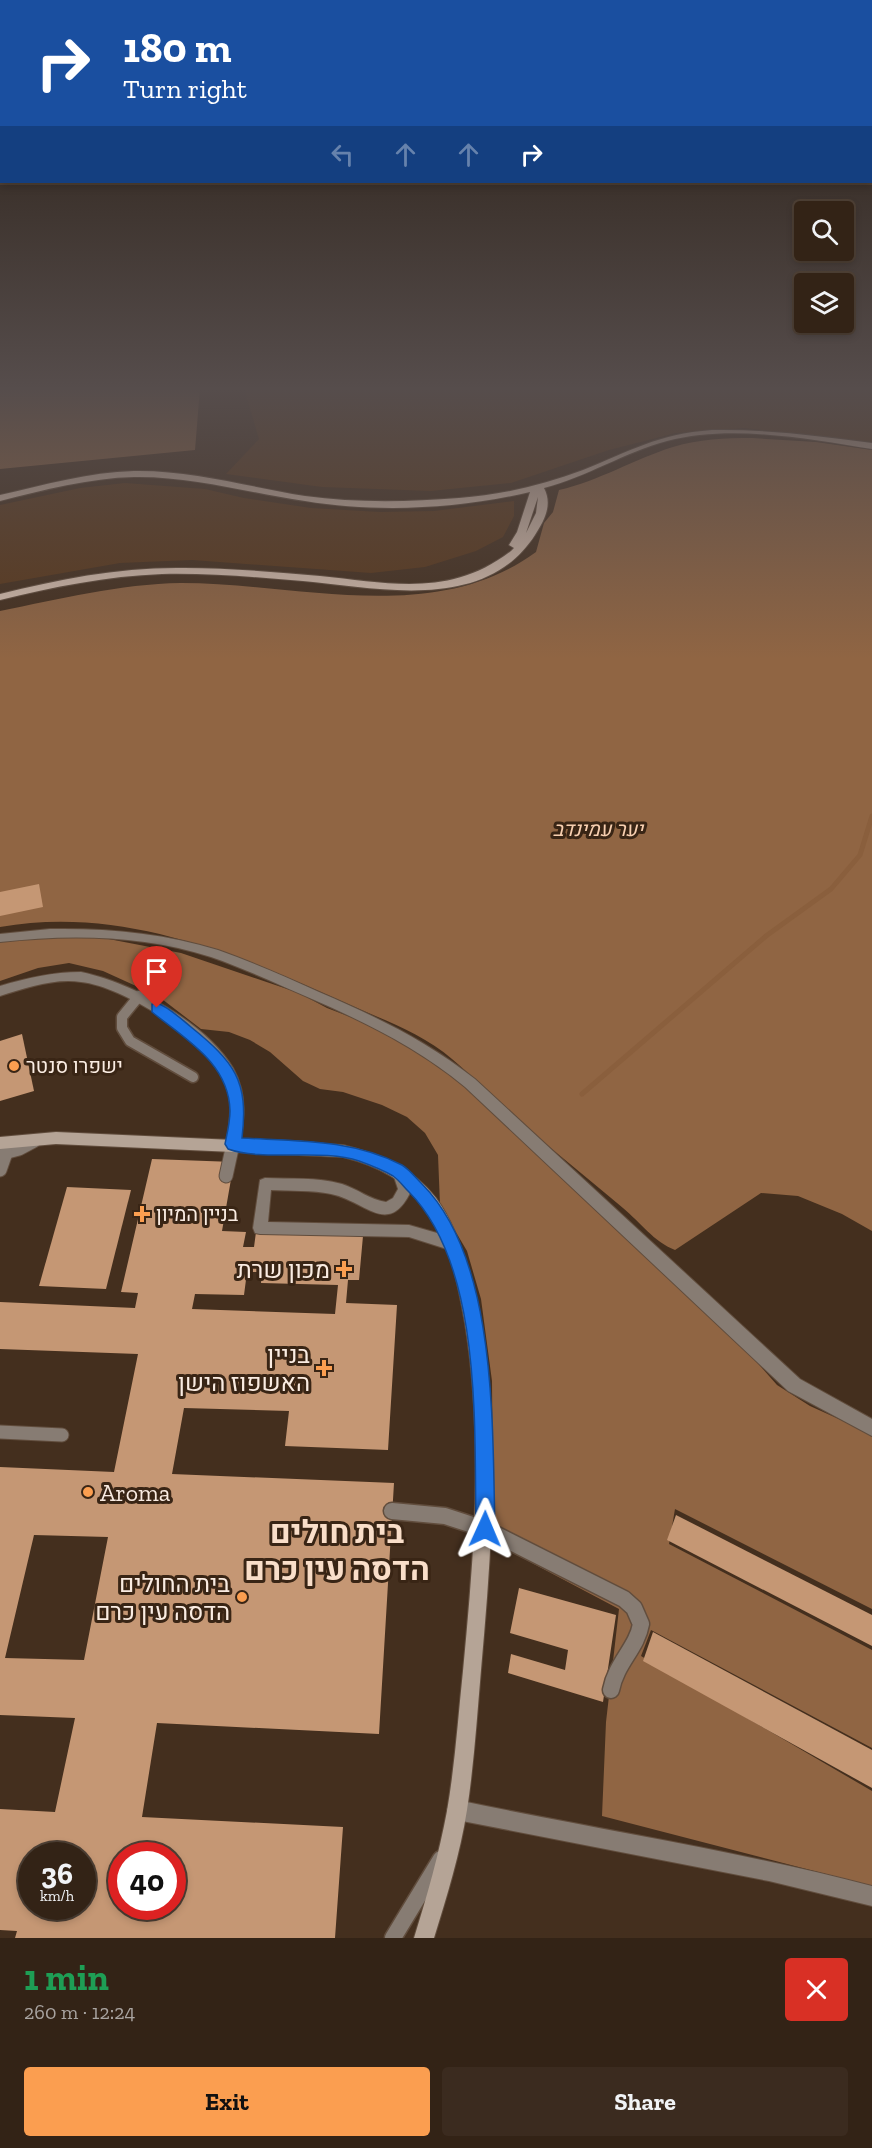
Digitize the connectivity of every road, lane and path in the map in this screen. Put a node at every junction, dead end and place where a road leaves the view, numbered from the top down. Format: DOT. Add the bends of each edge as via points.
graph roads {
  1 [pos="91,478"];
  2 [pos="179,478"];
  3 [pos="567,478"];
  4 [pos="572,478"];
  5 [pos="538,487"];
  6 [pos="0,498"];
  7 [pos="542,512"];
  8 [pos="426,588"];
  9 [pos="0,597"];
  10 [pos="0,938"];
  11 [pos="0,991"];
  12 [pos="139,996"];
  13 [pos="193,1077"];
  14 [pos="233,1144"];
  15 [pos="2,1150"];
  16 [pos="0,1170"];
  17 [pos="399,1171"];
  18 [pos="226,1176"];
  19 [pos="453,1244"];
  20 [pos="872,1428"];
  21 [pos="0,1432"];
  22 [pos="62,1436"];
  23 [pos="392,1511"];
  24 [pos="485,1529"];
  25 [pos="611,1690"];
  26 [pos="457,1810"];
  27 [pos="449,1848"];
  28 [pos="872,1896"];
  29 [pos="393,1938"];
  30 [pos="424,1938"];
  1 -- 6 [label="main road"];
  2 -- 5 [label="main road" via="310,499 379,504 447,502"];
  3 -- 5 [label="main road"];
  4 -- 7 [label="main road"];
  5 -- 7 [label="main road" via="543,494"];
  5 -- 8 [label="main road" via="519,539 510,549 466,574"];
  7 -- 8 [label="main road" via="524,546 502,563 465,580"];
  8 -- 9 [label="main road" via="223,571 160,571 96,577"];
  10 -- 20 [label="street" via="35,932 82,932 200,950 347,1009 417,1043 470,1083 794,1384"];
  11 -- 12 [label="street" via="45,979 81,977"];
  12 -- 13 [label="lane" via="123,1012 123,1033 130,1041"];
  12 -- 14 [label="street" via="198,1040 229,1072 238,1111"];
  14 -- 15 [label="street" via="37,1139"];
  14 -- 17 [label="street" via="343,1151"];
  14 -- 18 [label="lane"];
  15 -- 16 [label="lane"];
  17 -- 19 [label="street" via="431,1204"];
  17 -- 19 [label="street" via="404,1182 403,1195 388,1208 366,1204 344,1190 265,1184 260,1228 409,1231"];
  19 -- 24 [label="street" via="476,1337 483,1406"];
  21 -- 22 [label="lane"];
  23 -- 24 [label="lane" via="445,1516"];
  24 -- 25 [label="lane" via="633,1605 640,1632 618,1664"];
  24 -- 26 [label="street"];
  26 -- 27 [label="street"];
  26 -- 28 [label="street" via="758,1868"];
  27 -- 29 [label="lane"];
  27 -- 30 [label="street"];
}
